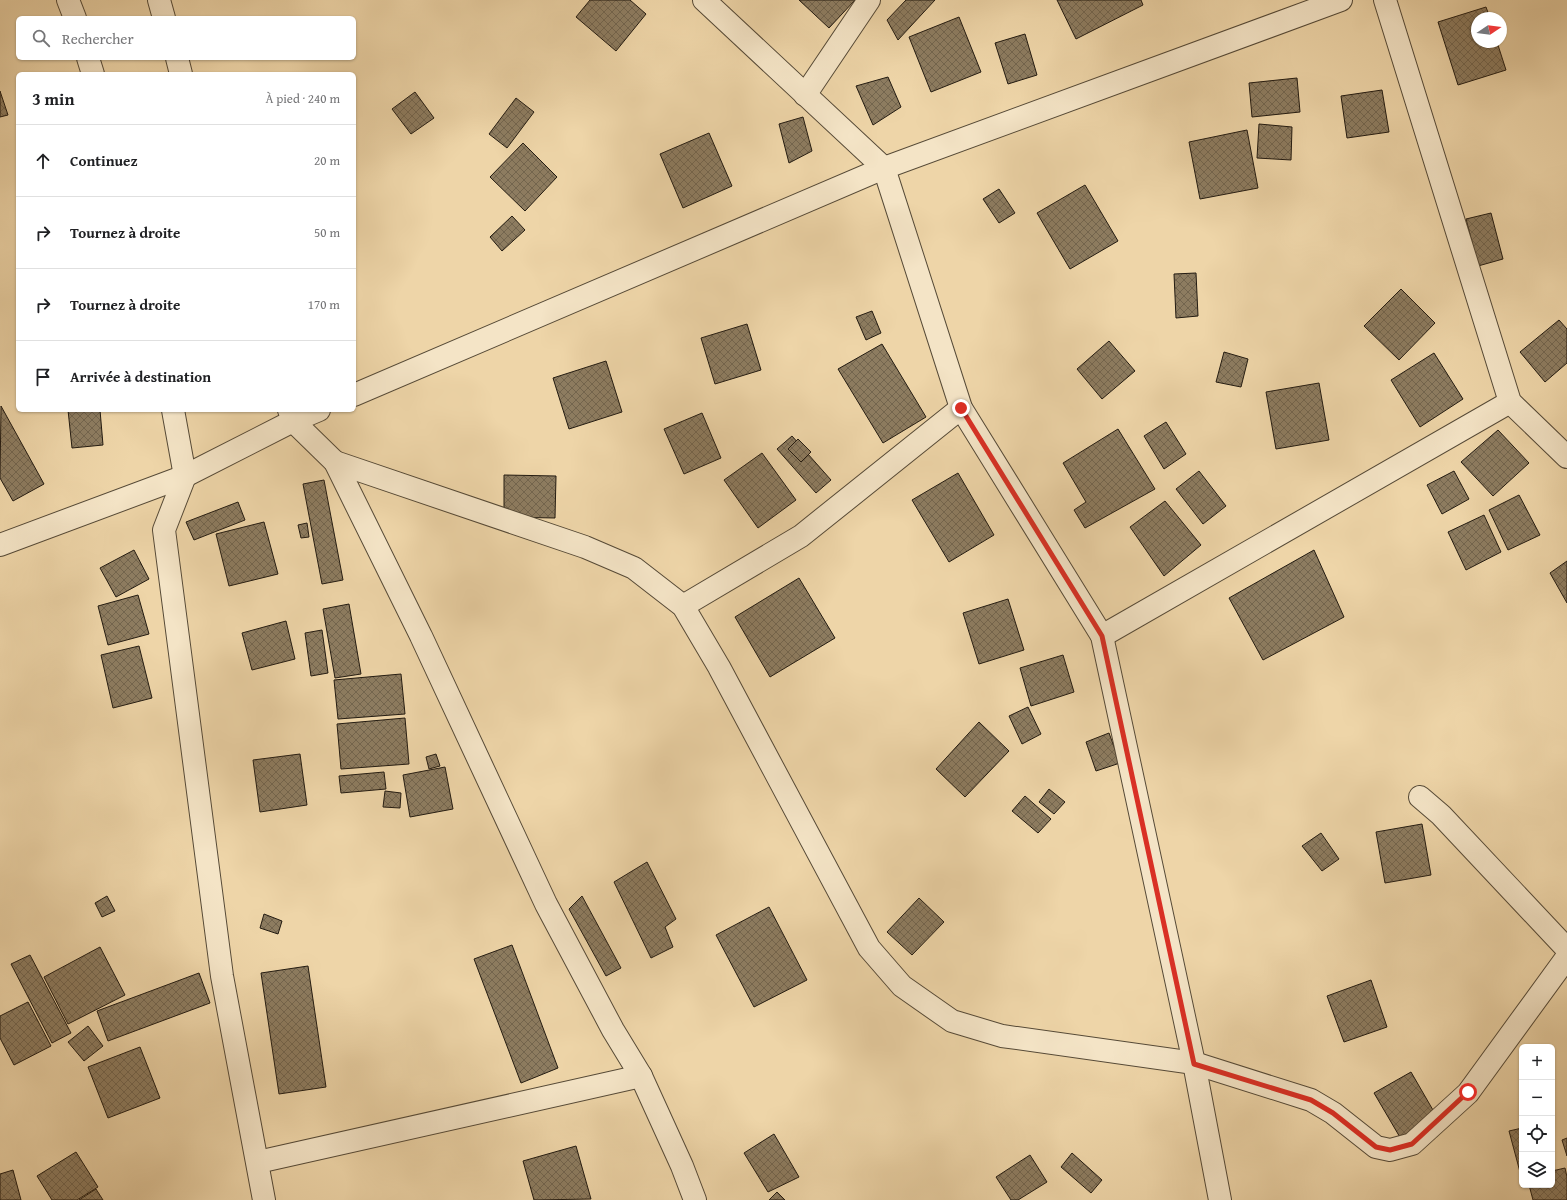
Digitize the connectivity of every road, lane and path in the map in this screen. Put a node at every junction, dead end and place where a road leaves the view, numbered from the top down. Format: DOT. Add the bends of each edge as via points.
graph roads {
  1 [pos="68,0"];
  2 [pos="159,0"];
  3 [pos="704,0"];
  4 [pos="869,0"];
  5 [pos="1341,0"];
  6 [pos="1385,0"];
  7 [pos="74,16"];
  8 [pos="163,16"];
  9 [pos="89,60"];
  10 [pos="177,60"];
  11 [pos="92,72"];
  12 [pos="180,72"];
  13 [pos="805,95"];
  14 [pos="884,168"];
  15 [pos="356,394"];
  16 [pos="1510,402"];
  17 [pos="961,408"];
  18 [pos="174,412"];
  19 [pos="310,412"];
  20 [pos="291,416"];
  21 [pos="1567,457"];
  22 [pos="335,462"];
  23 [pos="185,476"];
  24 [pos="0,545"];
  25 [pos="683,606"];
  26 [pos="1102,636"];
  27 [pos="1420,797"];
  28 [pos="1567,949"];
  29 [pos="1567,957"];
  30 [pos="1194,1064"];
  31 [pos="641,1076"];
  32 [pos="258,1162"];
  33 [pos="264,1200"];
  34 [pos="695,1200"];
  35 [pos="1220,1200"];
  1 -- 7 [label="street"];
  2 -- 8 [label="street"];
  3 -- 13 [label="street"];
  4 -- 13 [label="street"];
  5 -- 14 [label="street"];
  6 -- 16 [label="street"];
  9 -- 11 [label="street"];
  10 -- 12 [label="street"];
  13 -- 14 [label="street"];
  14 -- 15 [label="street"];
  14 -- 17 [label="street"];
  16 -- 21 [label="street"];
  16 -- 26 [label="street"];
  17 -- 25 [label="street" via="801,536"];
  17 -- 26 [label="street"];
  18 -- 23 [label="street"];
  19 -- 20 [label="street"];
  20 -- 22 [label="street"];
  20 -- 23 [label="street"];
  22 -- 25 [label="street" via="585,547 634,568"];
  22 -- 31 [label="street" via="546,904"];
  23 -- 24 [label="street"];
  23 -- 32 [label="street" via="164,530 222,976"];
  25 -- 30 [label="street" via="719,667 869,948 902,986 952,1021 1002,1036"];
  26 -- 30 [label="street"];
  27 -- 28 [label="street" via="1441,815"];
  29 -- 30 [label="street" via="1468,1092 1412,1144 1390,1150 1376,1147 1333,1113 1311,1100"];
  30 -- 35 [label="street"];
  31 -- 32 [label="street"];
  31 -- 34 [label="street"];
  32 -- 33 [label="street"];
}
